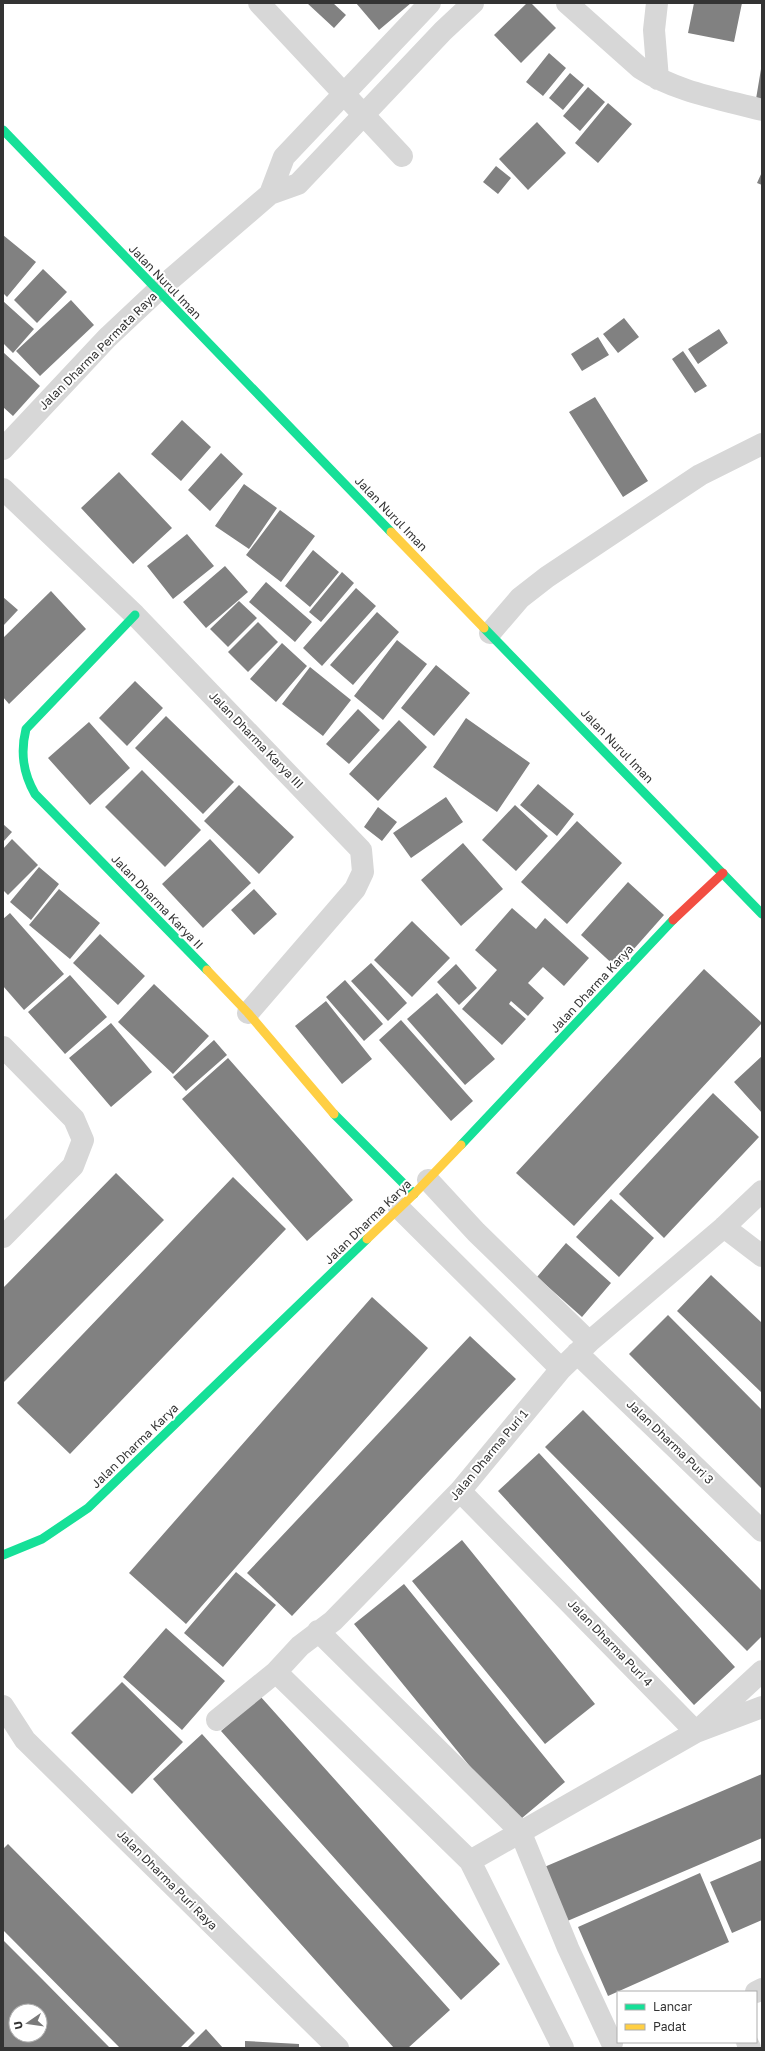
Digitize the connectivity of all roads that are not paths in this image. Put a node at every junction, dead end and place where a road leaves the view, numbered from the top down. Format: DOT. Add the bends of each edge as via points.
graph roads {
  1 [pos="258,3"];
  2 [pos="430,3"];
  3 [pos="473,3"];
  4 [pos="567,3"];
  5 [pos="657,3"];
  6 [pos="658,79"];
  7 [pos="344,93"];
  8 [pos="762,110"];
  9 [pos="365,115"];
  10 [pos="3,130"];
  11 [pos="402,156"];
  12 [pos="270,194"];
  13 [pos="157,291"];
  14 [pos="762,444"];
  15 [pos="3,449"];
  16 [pos="3,489"];
  17 [pos="135,615"];
  18 [pos="490,633"];
  19 [pos="723,873"];
  20 [pos="762,914"];
  21 [pos="248,1013"];
  22 [pos="3,1047"];
  23 [pos="762,1191"];
  24 [pos="413,1194"];
  25 [pos="724,1227"];
  26 [pos="3,1237"];
  27 [pos="762,1256"];
  28 [pos="583,1347"];
  29 [pos="561,1369"];
  30 [pos="460,1491"];
  31 [pos="762,1531"];
  32 [pos="3,1555"];
  33 [pos="318,1631"];
  34 [pos="762,1671"];
  35 [pos="276,1672"];
  36 [pos="3,1706"];
  37 [pos="762,1707"];
  38 [pos="217,1720"];
  39 [pos="696,1732"];
  40 [pos="520,1831"];
  41 [pos="470,1861"];
  42 [pos="609,2044"];
  43 [pos="338,2048"];
  44 [pos="563,2048"];
  1 -- 7 [label="street"];
  2 -- 7 [label="street, Jalan Dharma Permata Raya"];
  3 -- 9 [label="street, Jalan Dharma Permata Raya" via="443,31"];
  4 -- 6 [label="street" via="640,68"];
  5 -- 6 [label="street" via="654,30"];
  6 -- 8 [label="street" via="673,86"];
  7 -- 9 [label="street"];
  7 -- 12 [label="street, Jalan Dharma Permata Raya" via="284,157"];
  9 -- 11 [label="street"];
  9 -- 12 [label="street, Jalan Dharma Permata Raya" via="298,184"];
  10 -- 13 [label="street, Jalan Nurul Iman"];
  12 -- 13 [label="street, Jalan Dharma Permata Raya"];
  13 -- 15 [label="street, Jalan Dharma Permata Raya" via="107,338"];
  13 -- 18 [label="street, Jalan Nurul Iman"];
  14 -- 18 [label="street" via="700,475 547,577 520,598"];
  16 -- 17 [label="street, Jalan Dharma Karya III"];
  17 -- 21 [label="street, Jalan Dharma Karya III" via="358,846 362,855 363,872 355,889"];
  17 -- 21 [label="street, Jalan Dharma Karya II" via="26,729 22,753 24,773 35,794"];
  18 -- 19 [label="street, Jalan Nurul Iman"];
  19 -- 20 [label="street, Jalan Nurul Iman"];
  19 -- 24 [label="street, Jalan Dharma Karya" via="676,918"];
  21 -- 24 [label="street, Jalan Dharma Karya II" via="332,1111"];
  22 -- 26 [label="street" via="74,1119 83,1140 73,1166"];
  23 -- 25 [label="street, Jalan Dharma Puri 1"];
  24 -- 28 [label="street, Jalan Dharma Puri 3" via="476,1232"];
  24 -- 29 [label="street"];
  24 -- 32 [label="street, Jalan Dharma Karya" via="88,1508 42,1539"];
  25 -- 27 [label="street"];
  25 -- 28 [label="street, Jalan Dharma Puri 1"];
  28 -- 29 [label="street, Jalan Dharma Puri 1"];
  28 -- 31 [label="street, Jalan Dharma Puri 3"];
  29 -- 30 [label="street, Jalan Dharma Puri 1"];
  30 -- 33 [label="street, Jalan Dharma Puri 1" via="334,1621"];
  30 -- 39 [label="street, Jalan Dharma Puri 4"];
  33 -- 35 [label="street, Jalan Dharma Puri 1" via="288,1657"];
  33 -- 40 [label="street"];
  34 -- 39 [label="street"];
  35 -- 38 [label="street, Jalan Dharma Puri 1"];
  35 -- 41 [label="street"];
  36 -- 43 [label="street, Jalan Dharma Puri Raya" via="26,1740"];
  37 -- 39 [label="street"];
  39 -- 40 [label="street"];
  40 -- 41 [label="street"];
  40 -- 42 [label="street"];
  41 -- 44 [label="street"];
}
